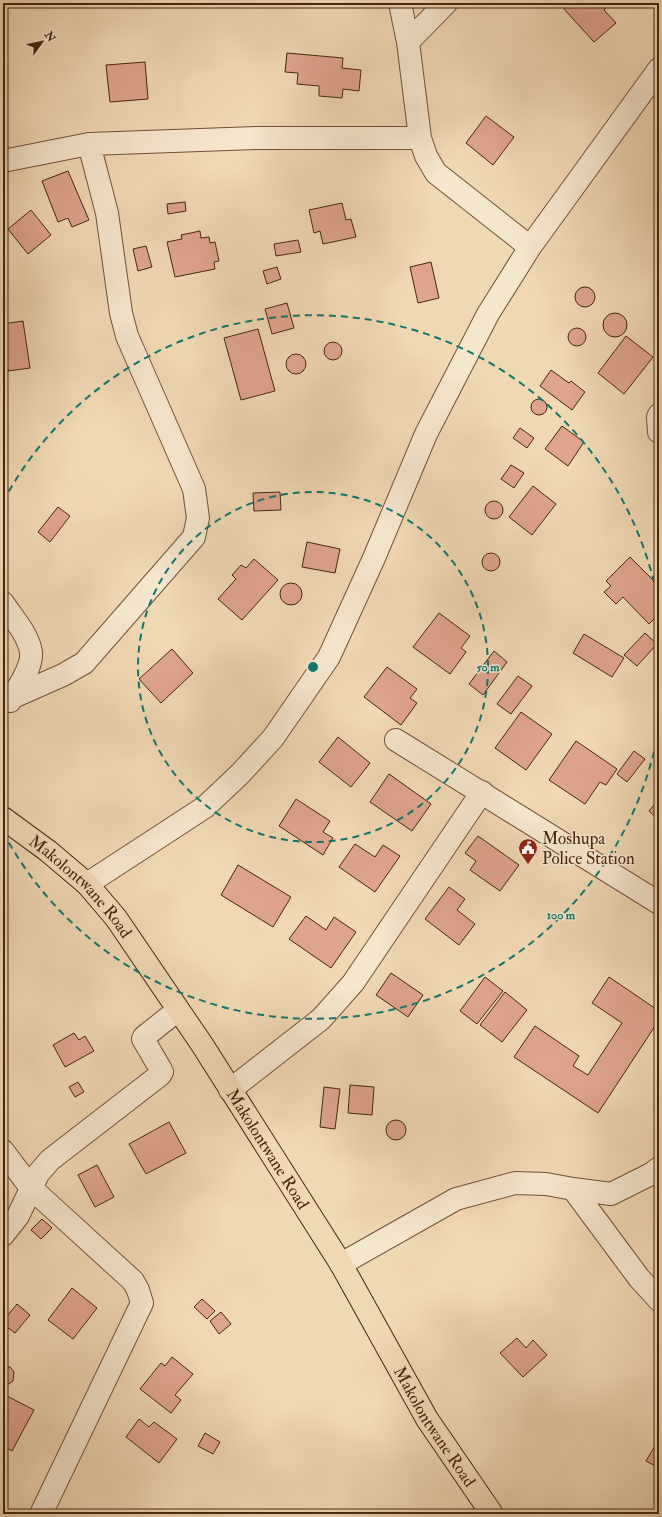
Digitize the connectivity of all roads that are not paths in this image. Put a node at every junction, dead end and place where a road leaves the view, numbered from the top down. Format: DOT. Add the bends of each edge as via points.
graph roads {
  1 [pos="400,3"];
  2 [pos="446,3"];
  3 [pos="408,42"];
  4 [pos="658,75"];
  5 [pos="420,138"];
  6 [pos="89,144"];
  7 [pos="3,161"];
  8 [pos="530,247"];
  9 [pos="659,415"];
  10 [pos="659,432"];
  11 [pos="3,603"];
  12 [pos="7,704"];
  13 [pos="396,740"];
  14 [pos="482,792"];
  15 [pos="3,818"];
  16 [pos="87,884"];
  17 [pos="659,903"];
  18 [pos="178,1010"];
  19 [pos="230,1090"];
  20 [pos="3,1151"];
  21 [pos="659,1168"];
  22 [pos="31,1188"];
  23 [pos="573,1189"];
  24 [pos="3,1235"];
  25 [pos="341,1264"];
  26 [pos="659,1300"];
  27 [pos="41,1514"];
  28 [pos="492,1514"];
  1 -- 3 [label="street"];
  2 -- 3 [label="street"];
  3 -- 5 [label="street"];
  4 -- 8 [label="street"];
  5 -- 6 [label="street" via="256,138"];
  5 -- 8 [label="street" via="426,156 436,173"];
  6 -- 7 [label="street"];
  6 -- 12 [label="street" via="107,213 122,319 194,490 198,518 194,537 84,663"];
  8 -- 16 [label="street" via="488,314 426,434 329,657 273,738 205,807"];
  9 -- 10 [label="street"];
  11 -- 12 [label="street" via="26,638 32,653 28,671"];
  13 -- 14 [label="street"];
  14 -- 17 [label="street"];
  14 -- 19 [label="street" via="353,983 321,1019"];
  15 -- 16 [label="main road, Makolontwane Road"];
  16 -- 18 [label="main road, Makolontwane Road" via="116,918"];
  18 -- 19 [label="main road, Makolontwane Road"];
  18 -- 22 [label="street" via="143,1040 162,1072 160,1075 50,1160 38,1174"];
  19 -- 25 [label="main road, Makolontwane Road"];
  20 -- 22 [label="street"];
  21 -- 23 [label="street" via="611,1194"];
  22 -- 24 [label="street" via="18,1216"];
  22 -- 27 [label="street" via="133,1281 142,1304"];
  23 -- 25 [label="street" via="546,1184 515,1183 456,1198"];
  23 -- 26 [label="street"];
  25 -- 28 [label="main road, Makolontwane Road" via="427,1419"];
}
